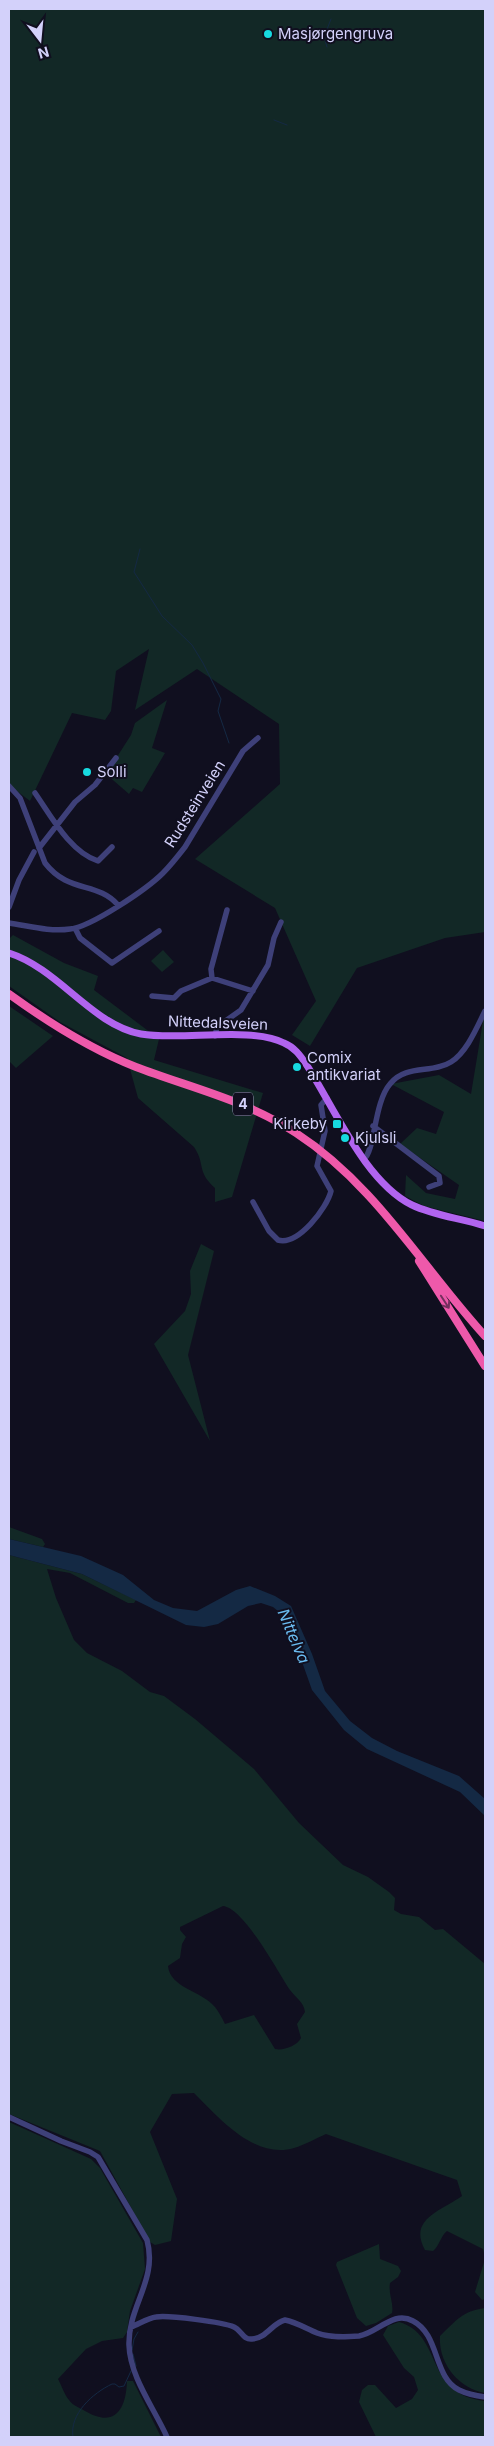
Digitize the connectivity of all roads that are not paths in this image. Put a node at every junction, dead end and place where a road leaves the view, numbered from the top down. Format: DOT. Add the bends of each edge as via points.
graph roads {
  1 [pos="258,738"];
  2 [pos="116,758"];
  3 [pos="9,786"];
  4 [pos="35,793"];
  5 [pos="58,826"];
  6 [pos="112,847"];
  7 [pos="36,850"];
  8 [pos="118,905"];
  9 [pos="9,907"];
  10 [pos="227,910"];
  11 [pos="281,922"];
  12 [pos="9,923"];
  13 [pos="75,928"];
  14 [pos="159,931"];
  15 [pos="9,953"];
  16 [pos="212,978"];
  17 [pos="253,991"];
  18 [pos="9,994"];
  19 [pos="152,996"];
  20 [pos="9,999"];
  21 [pos="485,1011"];
  22 [pos="215,1036"];
  23 [pos="327,1098"];
  24 [pos="374,1126"];
  25 [pos="364,1159"];
  26 [pos="429,1187"];
  27 [pos="253,1202"];
  28 [pos="485,1226"];
  29 [pos="419,1261"];
  30 [pos="435,1276"];
  31 [pos="485,1336"];
  32 [pos="485,1366"];
  33 [pos="9,2116"];
  34 [pos="131,2327"];
  35 [pos="485,2397"];
  36 [pos="167,2437"];
  1 -- 8 [label="street, Rudsteinveien" via="243,751 174,861 154,880"];
  2 -- 5 [label="street" via="95,785 75,802"];
  3 -- 7 [label="street" via="20,798"];
  4 -- 5 [label="street"];
  5 -- 6 [label="street" via="93,860 98,861"];
  5 -- 7 [label="street"];
  7 -- 8 [label="street" via="62,880 105,894"];
  7 -- 9 [label="street" via="19,880"];
  8 -- 13 [label="street, Rudsteinveien" via="90,923"];
  10 -- 16 [label="street" via="211,970"];
  11 -- 17 [label="street" via="271,957"];
  12 -- 13 [label="street, Rudsteinveien" via="49,929"];
  13 -- 14 [label="street" via="80,938 112,963"];
  15 -- 22 [label="main road, Nittedalsveien" via="37,965 121,1028 147,1034"];
  16 -- 17 [label="street"];
  16 -- 19 [label="street" via="181,991 174,998"];
  17 -- 22 [label="street" via="241,1010 217,1027"];
  18 -- 30 [label="highway, 4" via="101,1051 141,1069 244,1104 300,1135 365,1190"];
  20 -- 29 [label="highway, 4" via="64,1036 111,1061 242,1108 292,1136 357,1188"];
  21 -- 24 [label="street" via="462,1051 451,1062 416,1069 394,1079 381,1098"];
  22 -- 23 [label="main road, Nittedalsveien" via="267,1037 285,1043 302,1059"];
  23 -- 25 [label="main road, Nittedalsveien"];
  23 -- 27 [label="street" via="321,1105 324,1125 318,1170 330,1186 331,1193 312,1223 298,1235 286,1241 278,1240"];
  24 -- 25 [label="street" via="370,1153"];
  24 -- 26 [label="street" via="438,1176 440,1183"];
  25 -- 28 [label="main road, Nittedalsveien" via="385,1187 406,1202 426,1211"];
  29 -- 30 [label="highway, 4"];
  29 -- 32 [label="highway, 4, one-way"];
  30 -- 31 [label="highway, 4"];
  33 -- 34 [label="street" via="93,2153 142,2230 149,2247 150,2271"];
  34 -- 35 [label="street" via="151,2318 172,2317 231,2326 251,2339 262,2337 285,2320 322,2335 346,2336 362,2335 393,2320 409,2319 428,2336 453,2385 460,2391"];
  34 -- 36 [label="street" via="129,2345 133,2366"];
}
